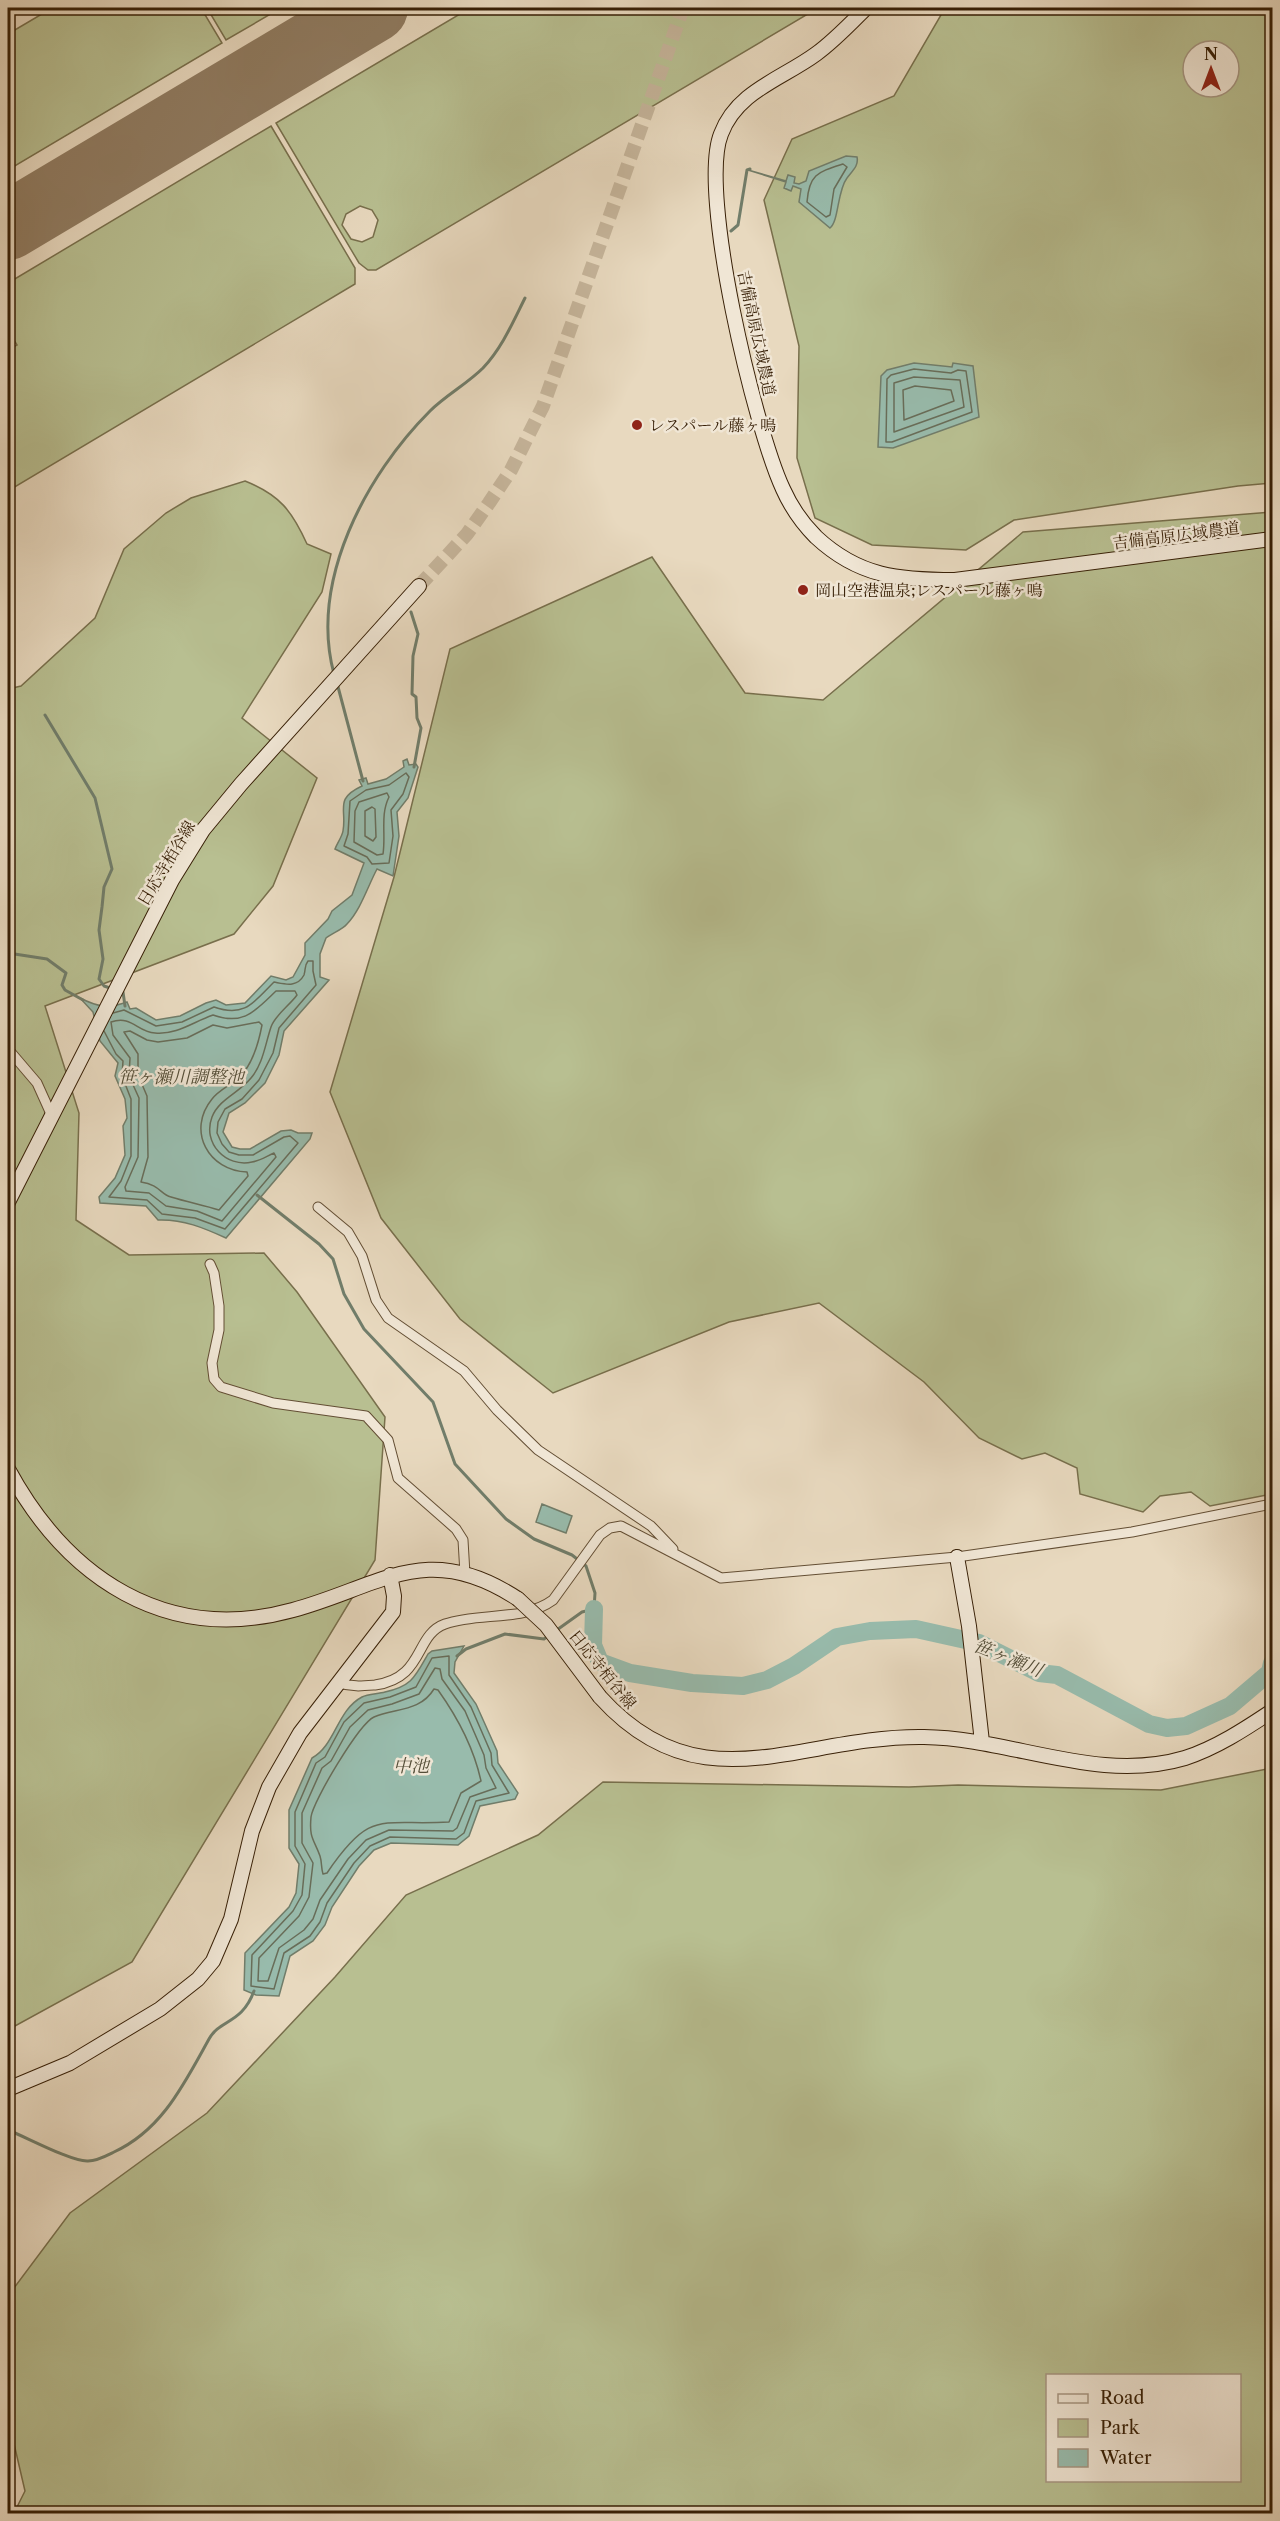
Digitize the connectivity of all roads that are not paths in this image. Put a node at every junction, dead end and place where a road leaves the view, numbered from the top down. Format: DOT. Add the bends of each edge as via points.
graph roads {
  1 [pos="866,8"];
  2 [pos="1272,539"];
  3 [pos="418,586"];
  4 [pos="8,1048"];
  5 [pos="51,1114"];
  6 [pos="8,1202"];
  7 [pos="318,1207"];
  8 [pos="210,1263"];
  9 [pos="8,1469"];
  10 [pos="1272,1504"];
  11 [pos="681,1557"];
  12 [pos="957,1557"];
  13 [pos="465,1574"];
  14 [pos="390,1575"];
  15 [pos="339,1683"];
  16 [pos="1272,1711"];
  17 [pos="982,1742"];
  18 [pos="8,2089"];
  1 -- 2 [label="main road, 吉備高原広域農道" via="817,54 739,104 720,136 716,156 723,256 735,319 762,433 796,515 843,558 878,575 912,580 955,580"];
  3 -- 5 [label="main road, 日応寺栢谷線" via="203,830 172,880"];
  4 -- 5 [label="street" via="37,1083"];
  5 -- 6 [label="main road, 日応寺栢谷線"];
  7 -- 11 [label="street" via="348,1232 362,1256 376,1300 388,1318 464,1371 538,1450 651,1526"];
  8 -- 13 [label="street" via="219,1306 212,1363 214,1379 221,1388 273,1403 366,1416 388,1440 398,1478 456,1529 463,1540"];
  9 -- 14 [label="main road, 日応寺栢谷線" via="54,1539 85,1567 128,1595 180,1614 215,1619 258,1618 294,1610"];
  10 -- 12 [label="street" via="1132,1532"];
  11 -- 12 [label="street" via="720,1578"];
  11 -- 15 [label="street" via="621,1526 610,1528 546,1605 446,1624 438,1628 398,1679 351,1687"];
  12 -- 17 [label="main road"];
  13 -- 14 [label="main road, 日応寺栢谷線" via="431,1570"];
  13 -- 17 [label="main road, 日応寺栢谷線, bridge" via="518,1599 546,1625 618,1716 645,1737 684,1755 741,1759 905,1737"];
  14 -- 15 [label="main road" via="393,1612"];
  15 -- 18 [label="main road" via="300,1733 269,1786 252,1831 231,1918 213,1961 160,2009 50,2074"];
  16 -- 17 [label="main road, 日応寺栢谷線" via="1216,1746 1184,1758 1146,1765 1084,1763"];
}
